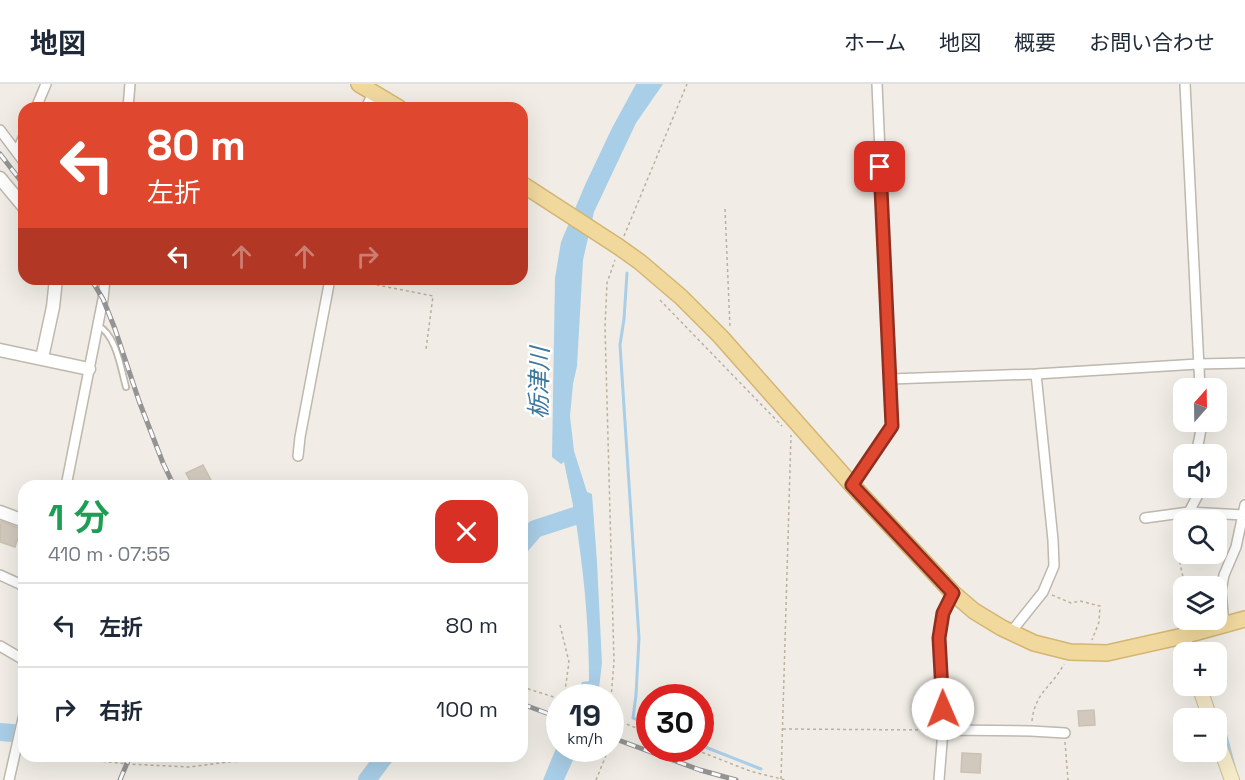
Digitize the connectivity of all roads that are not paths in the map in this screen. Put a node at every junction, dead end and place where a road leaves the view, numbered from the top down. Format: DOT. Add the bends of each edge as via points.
graph roads {
  1 [pos="46,84"];
  2 [pos="130,84"];
  3 [pos="359,84"];
  4 [pos="877,84"];
  5 [pos="1185,84"];
  6 [pos="373,93"];
  7 [pos="38,102"];
  8 [pos="128,102"];
  9 [pos="369,102"];
  10 [pos="389,102"];
  11 [pos="0,130"];
  12 [pos="17,152"];
  13 [pos="0,178"];
  14 [pos="528,188"];
  15 [pos="18,200"];
  16 [pos="56,285"];
  17 [pos="104,285"];
  18 [pos="329,285"];
  19 [pos="98,326"];
  20 [pos="0,350"];
  21 [pos="42,358"];
  22 [pos="1245,363"];
  23 [pos="1198,364"];
  24 [pos="89,369"];
  25 [pos="1036,374"];
  26 [pos="1199,378"];
  27 [pos="890,379"];
  28 [pos="126,387"];
  29 [pos="297,456"];
  30 [pos="67,480"];
  31 [pos="852,485"];
  32 [pos="1244,510"];
  33 [pos="1227,511"];
  34 [pos="0,512"];
  35 [pos="1173,514"];
  36 [pos="1145,518"];
  37 [pos="18,519"];
  38 [pos="1240,547"];
  39 [pos="0,575"];
  40 [pos="1224,576"];
  41 [pos="18,583"];
  42 [pos="953,593"];
  43 [pos="1245,619"];
  44 [pos="1227,624"];
  45 [pos="1205,630"];
  46 [pos="1011,632"];
  47 [pos="1183,636"];
  48 [pos="1185,642"];
  49 [pos="0,646"];
  50 [pos="18,656"];
  51 [pos="943,730"];
  52 [pos="1065,733"];
  53 [pos="18,744"];
  54 [pos="1225,762"];
  55 [pos="9,780"];
  56 [pos="939,780"];
  57 [pos="1232,780"];
  1 -- 7 [label="street"];
  2 -- 8 [label="street"];
  3 -- 6 [label="main road"];
  4 -- 27 [label="street"];
  5 -- 23 [label="street"];
  6 -- 9 [label="street"];
  6 -- 10 [label="main road"];
  11 -- 12 [label="street"];
  13 -- 15 [label="street"];
  14 -- 31 [label="main road" via="618,246 681,297 730,348 787,421"];
  16 -- 21 [label="street"];
  17 -- 19 [label="street"];
  18 -- 29 [label="street"];
  19 -- 24 [label="street"];
  19 -- 28 [label="lane" via="112,339"];
  20 -- 21 [label="street"];
  21 -- 24 [label="street"];
  22 -- 23 [label="street"];
  23 -- 25 [label="street"];
  23 -- 26 [label="street"];
  24 -- 30 [label="street"];
  25 -- 27 [label="street"];
  25 -- 46 [label="street" via="1053,566 1043,592"];
  27 -- 31 [label="street" via="892,426"];
  31 -- 42 [label="main road"];
  32 -- 33 [label="street"];
  32 -- 38 [label="street"];
  34 -- 37 [label="street"];
  35 -- 36 [label="street"];
  38 -- 40 [label="street"];
  39 -- 41 [label="street"];
  42 -- 46 [label="main road" via="974,611"];
  42 -- 51 [label="street" via="943,613 939,638"];
  43 -- 44 [label="main road"];
  45 -- 47 [label="main road"];
  46 -- 47 [label="main road" via="1064,651 1087,653 1107,653"];
  47 -- 48 [label="main road"];
  49 -- 50 [label="street"];
  51 -- 52 [label="street"];
  51 -- 56 [label="street"];
  53 -- 55 [label="street"];
  54 -- 57 [label="main road"];
}
